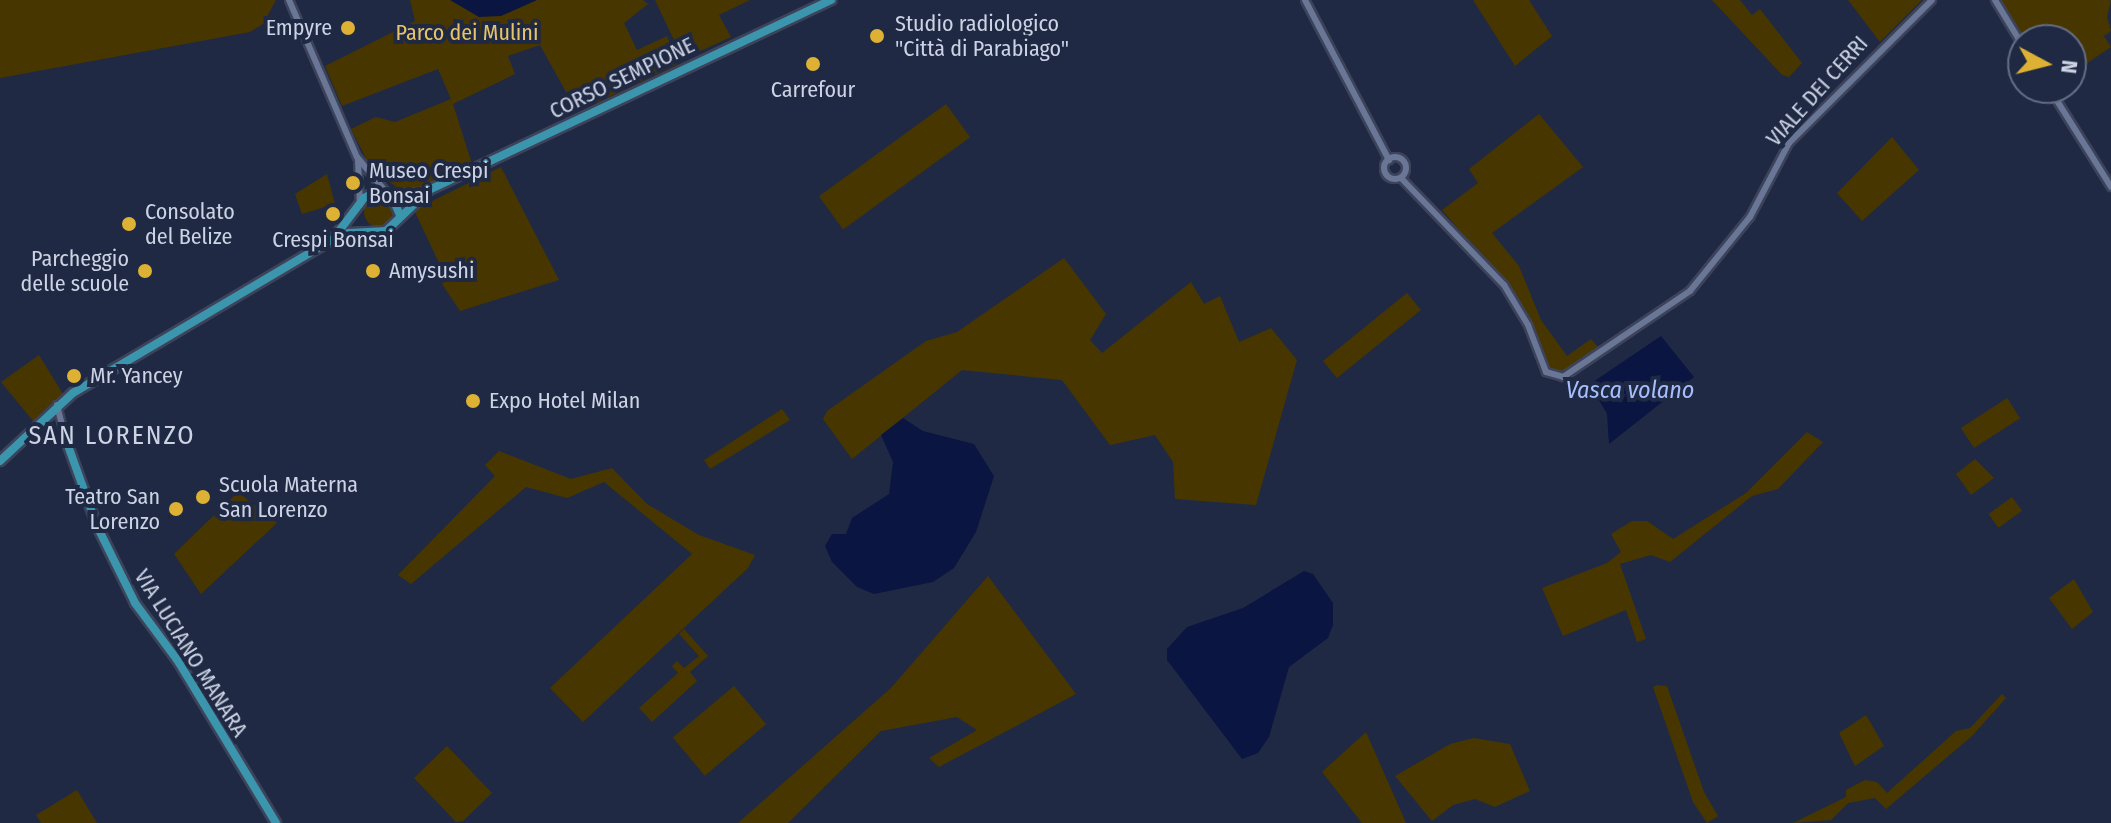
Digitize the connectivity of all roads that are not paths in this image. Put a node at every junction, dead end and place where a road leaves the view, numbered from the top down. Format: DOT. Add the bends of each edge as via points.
graph roads {
  1 [pos="289,0"];
  2 [pos="831,0"];
  3 [pos="1305,0"];
  4 [pos="1932,0"];
  5 [pos="1995,0"];
  6 [pos="2010,24"];
  7 [pos="2059,104"];
  8 [pos="357,157"];
  9 [pos="1389,160"];
  10 [pos="1401,178"];
  11 [pos="2111,187"];
  12 [pos="429,190"];
  13 [pos="389,194"];
  14 [pos="360,207"];
  15 [pos="400,215"];
  16 [pos="372,231"];
  17 [pos="330,241"];
  18 [pos="57,405"];
  19 [pos="66,440"];
  20 [pos="0,461"];
  21 [pos="276,823"];
  1 -- 8 [label="street"];
  2 -- 12 [label="main road, CORSO SEMPIONE"];
  3 -- 9 [label="street"];
  4 -- 10 [label="street, VIALE DEI CERRI" via="1789,143 1750,217 1690,291 1568,375 1548,374 1508,291"];
  5 -- 6 [label="street"];
  7 -- 11 [label="street"];
  8 -- 13 [label="street"];
  8 -- 14 [label="street"];
  9 -- 10 [label="street" via="1387,174"];
  9 -- 10 [label="street" via="1404,162"];
  12 -- 13 [label="main road, CORSO SEMPIONE"];
  12 -- 15 [label="main road, CORSO SEMPIONE"];
  13 -- 14 [label="main road" via="369,194"];
  13 -- 15 [label="main road"];
  14 -- 16 [label="main road" via="361,220"];
  14 -- 17 [label="main road"];
  15 -- 16 [label="main road" via="391,228"];
  16 -- 17 [label="main road"];
  17 -- 18 [label="main road"];
  18 -- 19 [label="street, VIA LUCIANO MANARA"];
  18 -- 20 [label="main road"];
  19 -- 21 [label="main road, VIA LUCIANO MANARA" via="97,526 135,603 178,661"];
}
